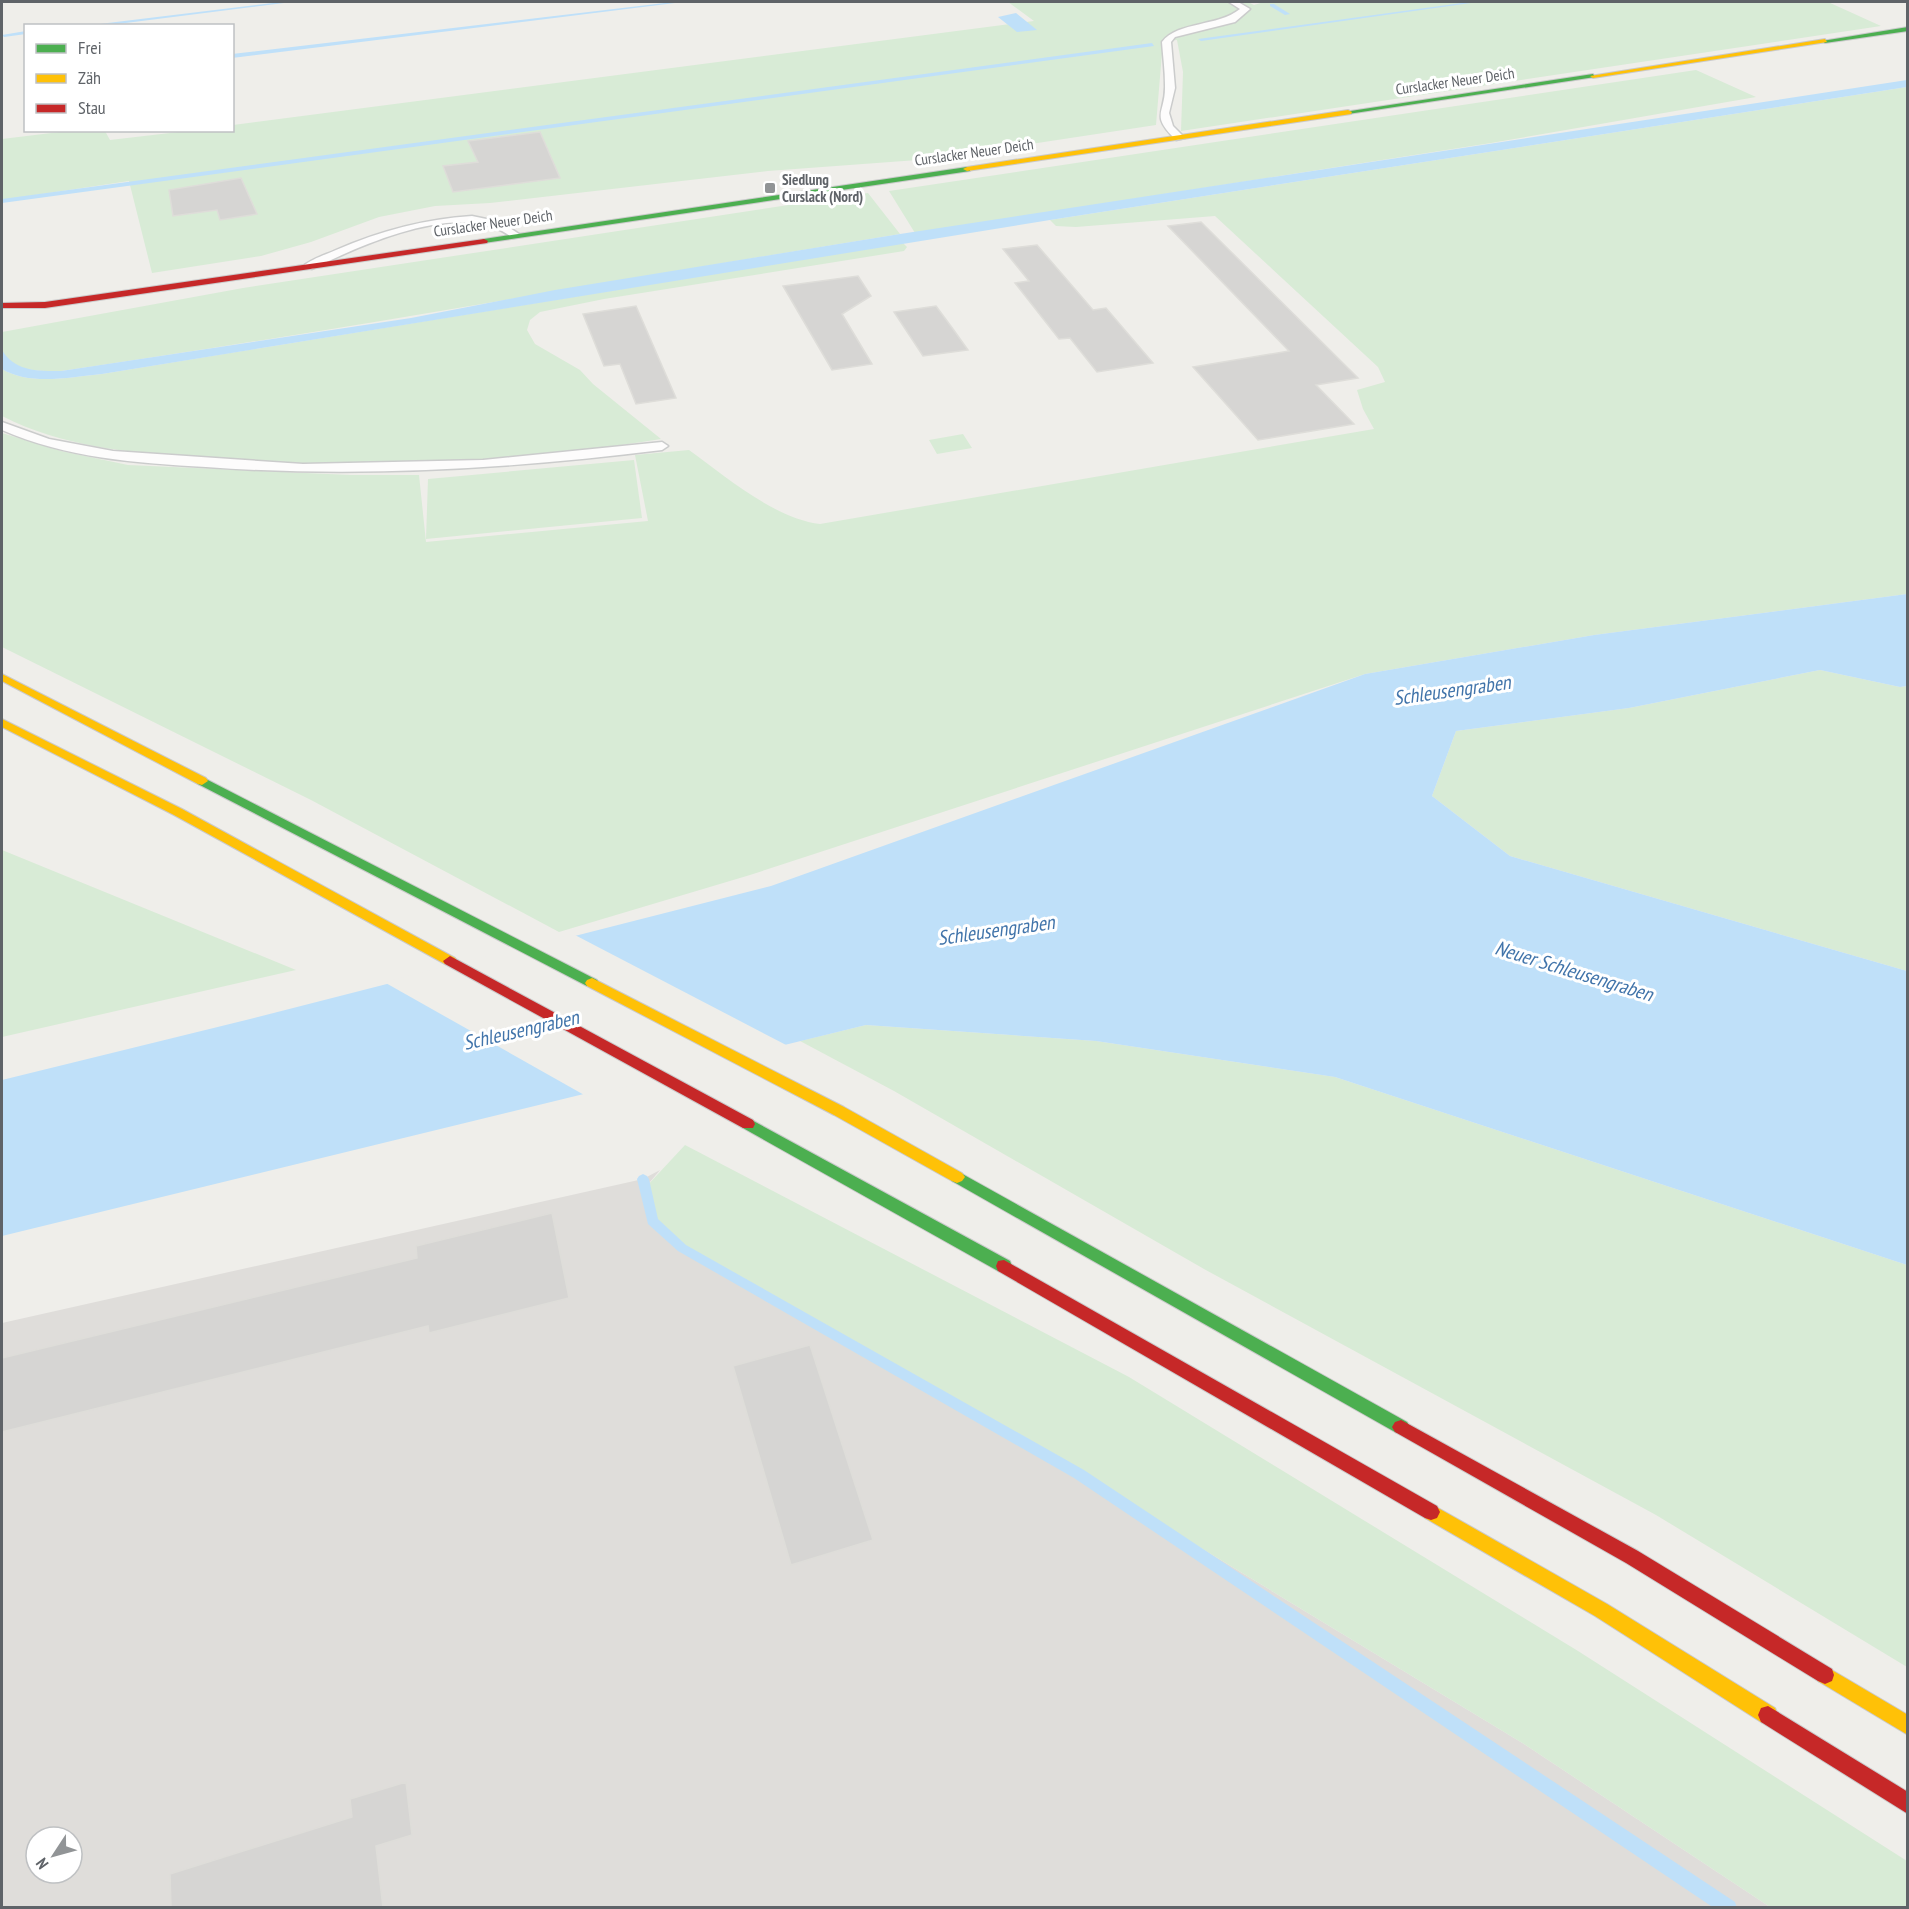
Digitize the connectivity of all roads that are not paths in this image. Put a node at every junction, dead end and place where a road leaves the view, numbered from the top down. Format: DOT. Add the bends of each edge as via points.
graph roads {
  1 [pos="1233,2"];
  2 [pos="1908,29"];
  3 [pos="1180,138"];
  4 [pos="517,236"];
  5 [pos="308,267"];
  6 [pos="45,305"];
  7 [pos="2,306"];
  8 [pos="2,317"];
  9 [pos="2,426"];
  10 [pos="662,446"];
  11 [pos="2,677"];
  12 [pos="2,723"];
  13 [pos="1908,1726"];
  14 [pos="1908,1804"];
  1 -- 3 [label="lane" via="1246,9 1232,20 1172,35 1166,42 1170,88 1164,113 1168,127"];
  2 -- 3 [label="main road, Curslacker Neuer Deich"];
  3 -- 4 [label="main road, Curslacker Neuer Deich"];
  4 -- 5 [label="main road, Curslacker Neuer Deich"];
  4 -- 5 [label="lane" via="504,226 480,222 417,226 356,244"];
  5 -- 6 [label="main road, Curslacker Neuer Deich"];
  6 -- 7 [label="main road, Curslacker Neuer Deich"];
  6 -- 8 [label="main road, Curslacker Neuer Deich"];
  9 -- 10 [label="lane" via="79,450 270,468 471,465"];
  11 -- 13 [label="main road" via="838,1111 1632,1557"];
  12 -- 14 [label="main road" via="178,812 909,1212 1601,1610"];
}
